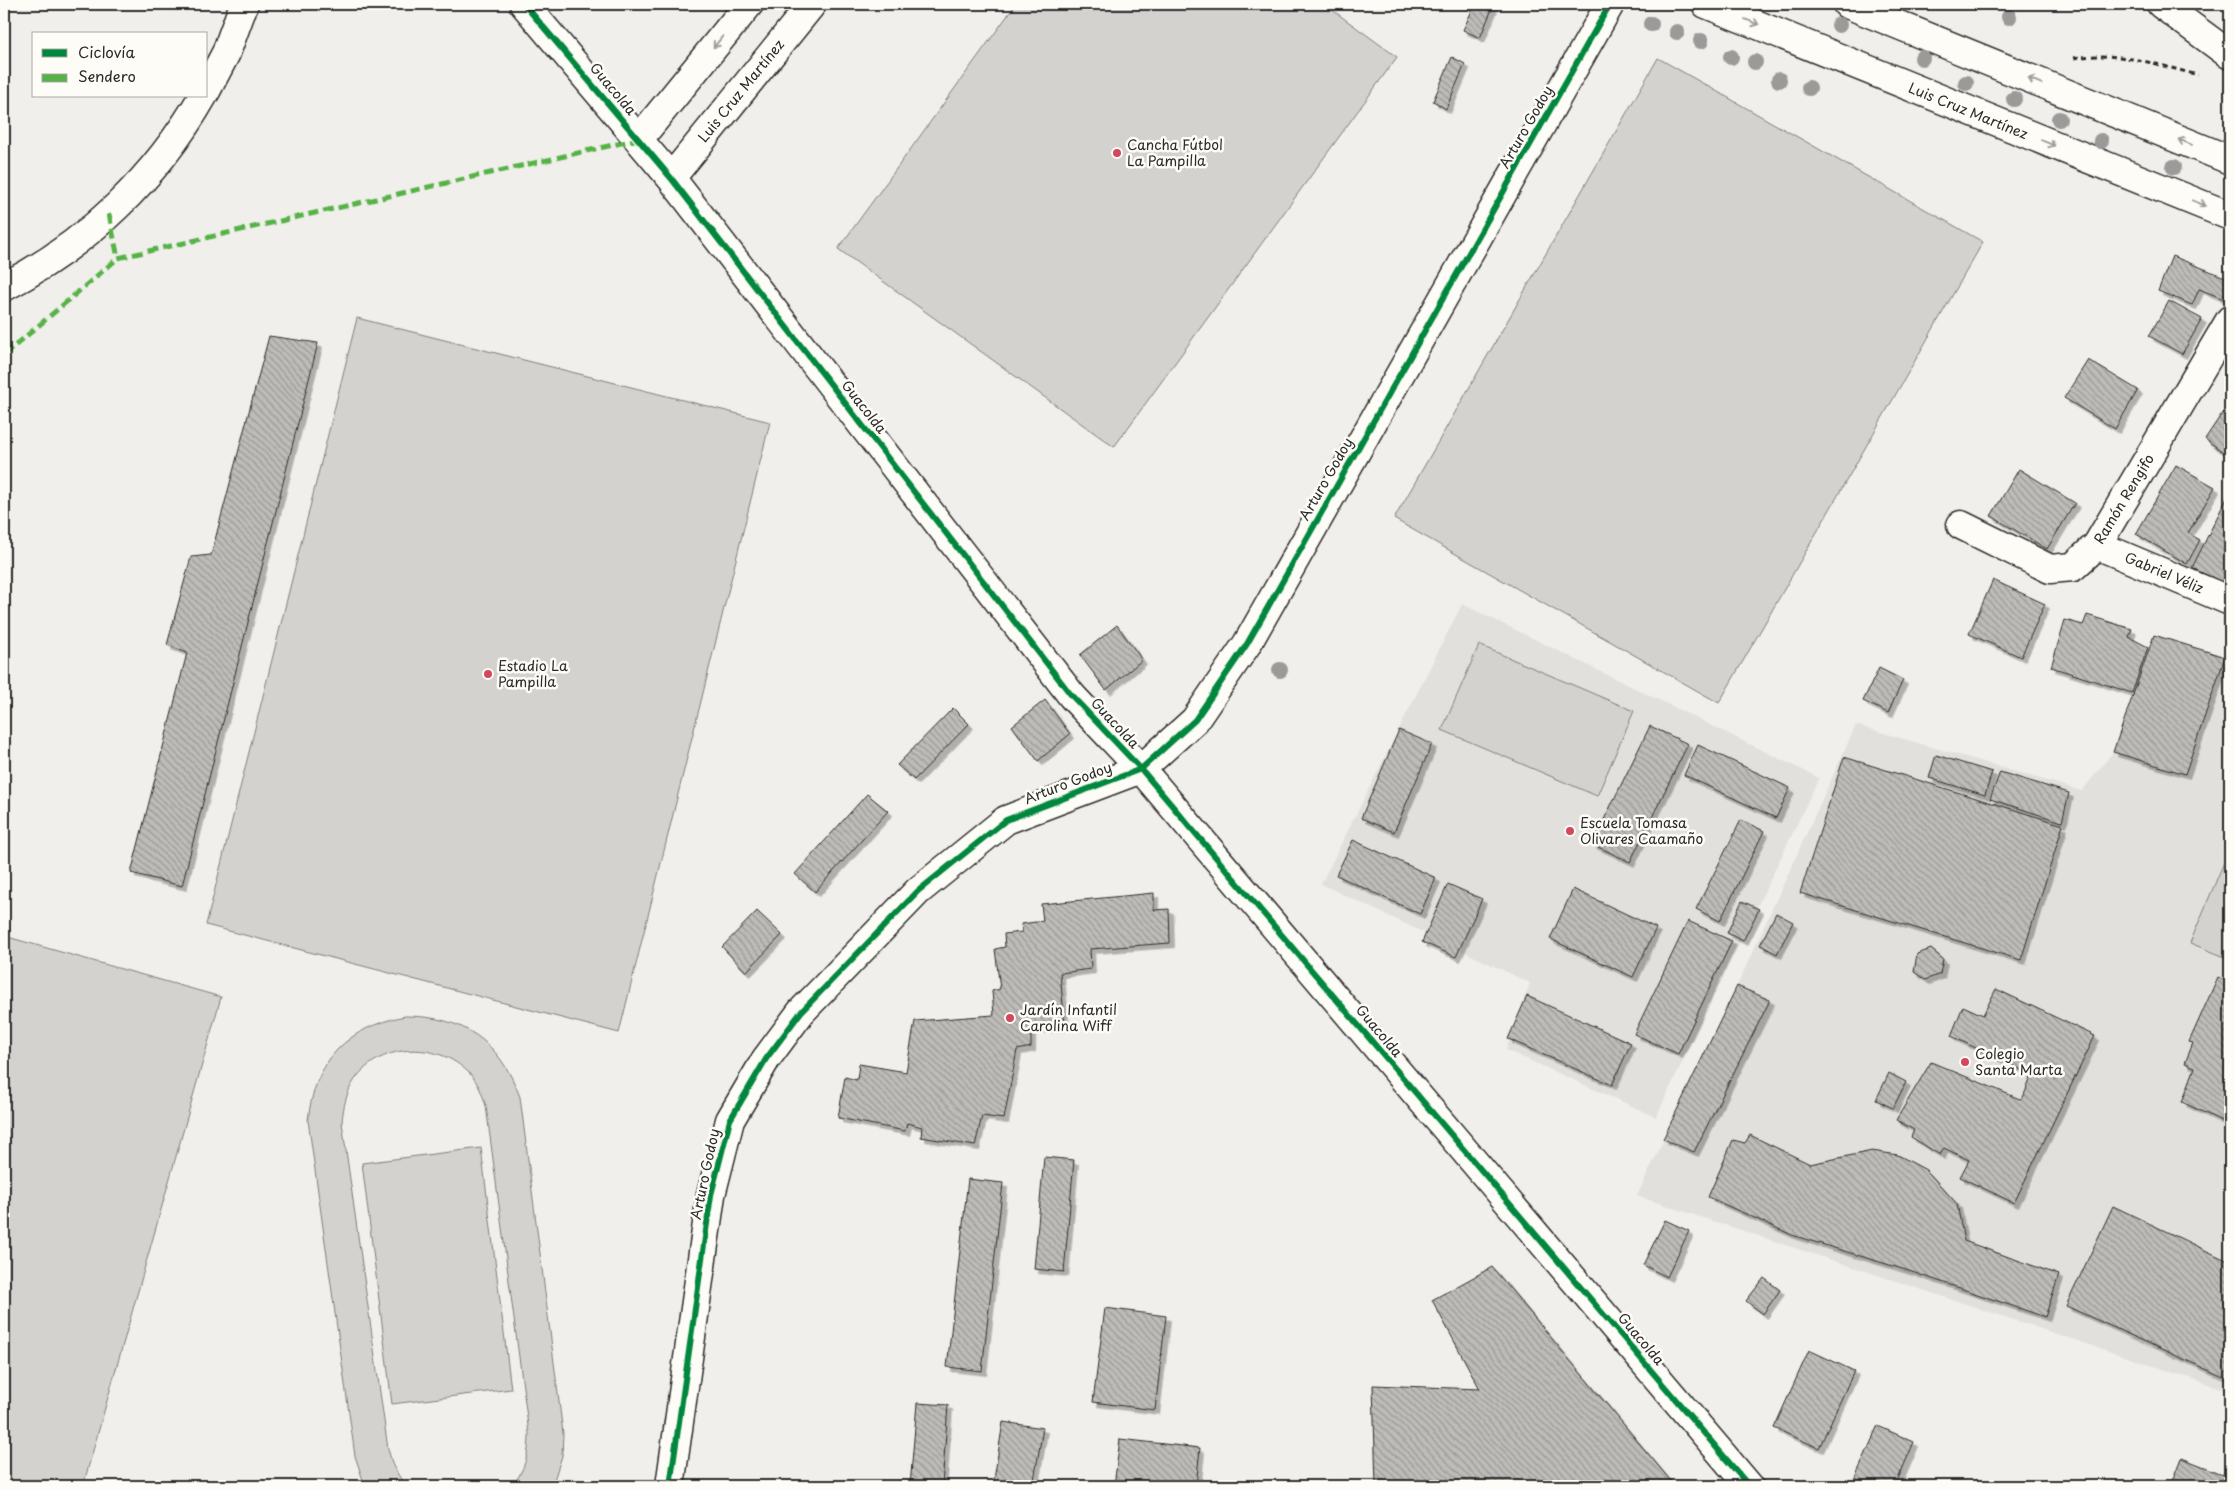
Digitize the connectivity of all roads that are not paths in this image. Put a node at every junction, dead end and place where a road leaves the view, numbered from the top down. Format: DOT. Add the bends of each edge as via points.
graph roads {
  1 [pos="244,4"];
  2 [pos="524,4"];
  3 [pos="749,4"];
  4 [pos="812,4"];
  5 [pos="1610,4"];
  6 [pos="1706,4"];
  7 [pos="1847,4"];
  8 [pos="2162,4"];
  9 [pos="2230,55"];
  10 [pos="208,87"];
  11 [pos="202,98"];
  12 [pos="639,139"];
  13 [pos="2230,160"];
  14 [pos="671,178"];
  15 [pos="2230,216"];
  16 [pos="4,287"];
  17 [pos="2230,320"];
  18 [pos="1961,525"];
  19 [pos="2097,545"];
  20 [pos="2230,601"];
  21 [pos="1141,769"];
  22 [pos="670,1486"];
  23 [pos="1750,1486"];
  1 -- 10 [label="street" via="226,53"];
  2 -- 12 [label="street, Guacolda"];
  3 -- 12 [label="street, one-way"];
  4 -- 14 [label="street, Luis Cruz Martínez"];
  5 -- 21 [label="street, Arturo Godoy" via="1247,644 1195,720"];
  6 -- 15 [label="street, Luis Cruz Martínez, one-way"];
  13 -- 7 [label="street, one-way"];
  8 -- 9 [label="street"];
  11 -- 16 [label="street" via="175,141 109,214 71,246"];
  12 -- 14 [label="street, Guacolda"];
  14 -- 21 [label="street, Guacolda" via="1072,696"];
  17 -- 19 [label="street, Ramón Rengifo"];
  18 -- 19 [label="street, Ramón Rengifo" via="2050,569 2073,567"];
  19 -- 20 [label="street, Gabriel Véliz"];
  21 -- 22 [label="street, Arturo Godoy" via="1006,820 918,891 801,1012 766,1059 730,1120 711,1195"];
  21 -- 23 [label="street, Guacolda"];
}
